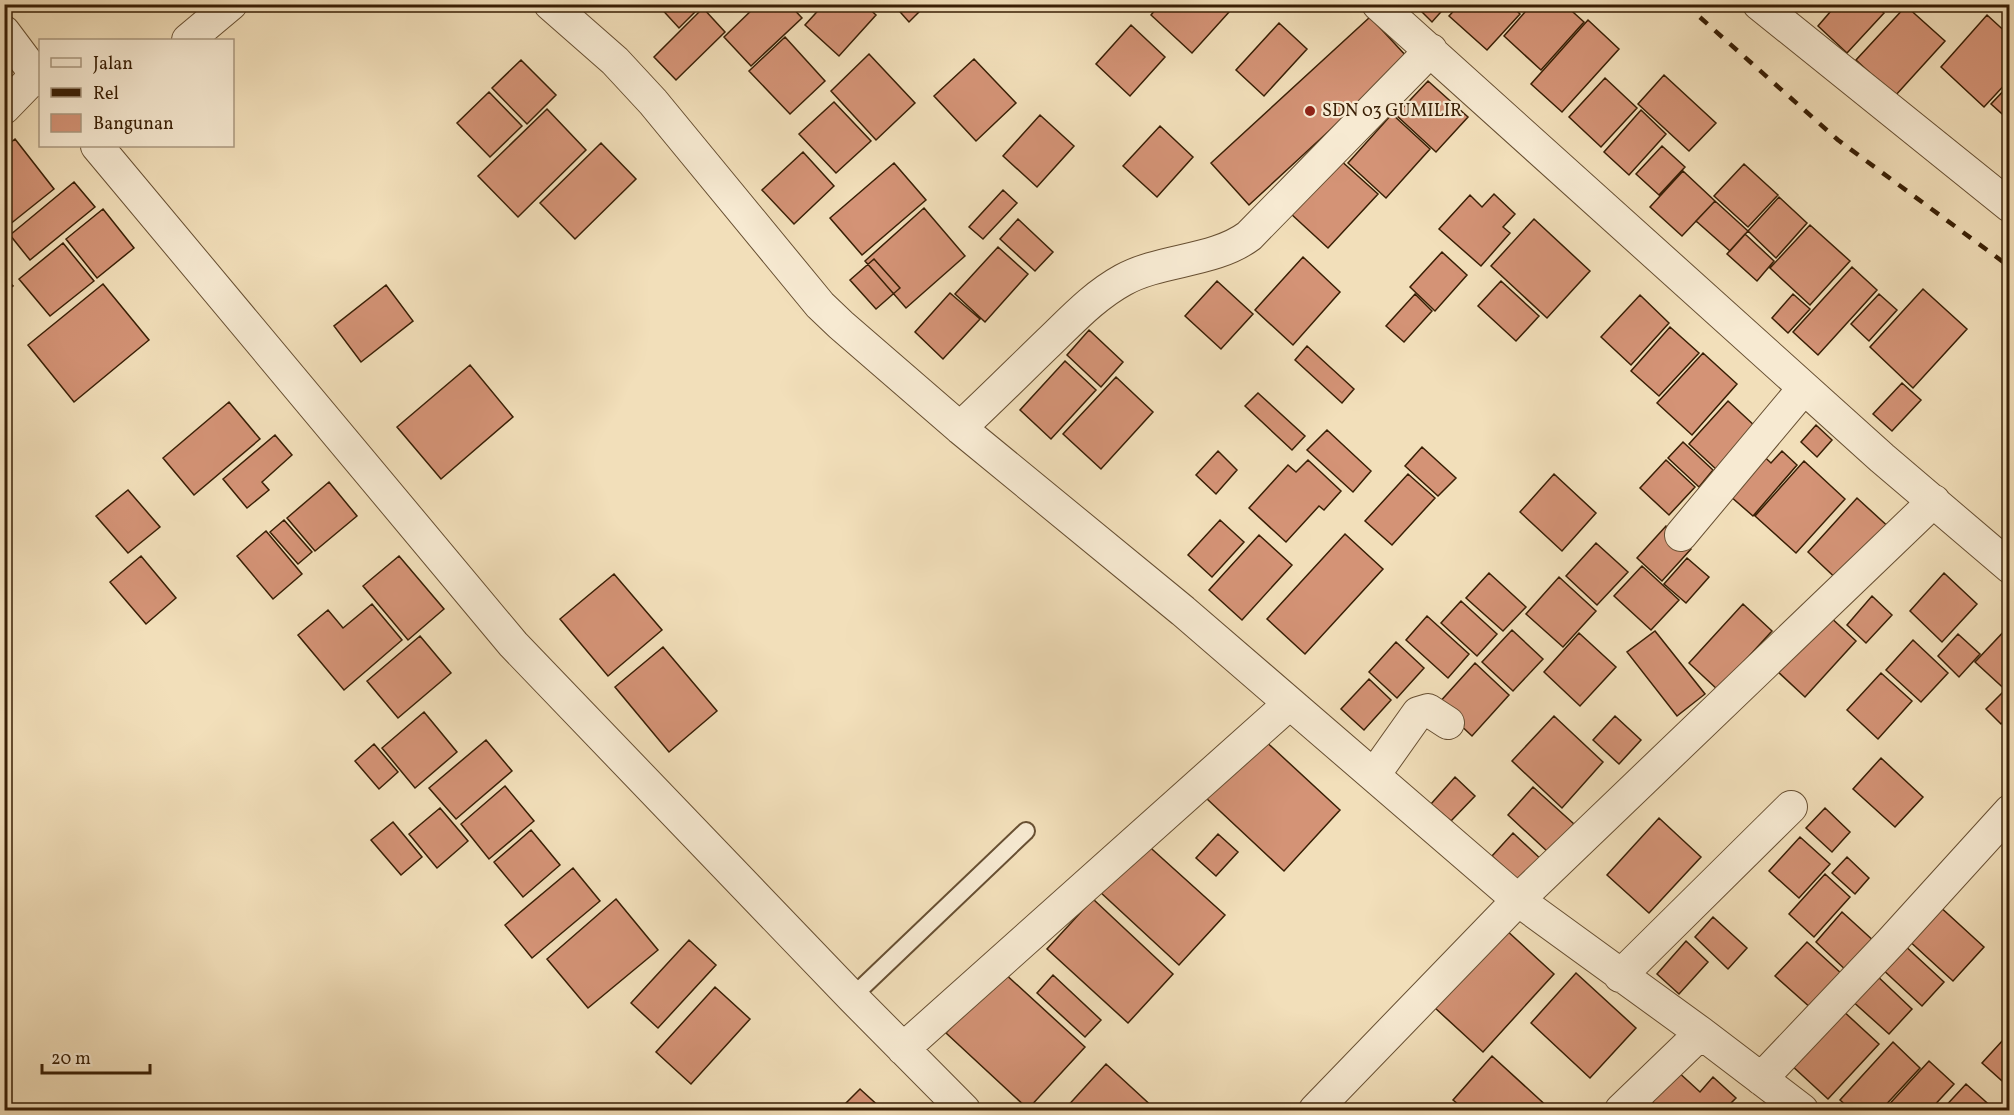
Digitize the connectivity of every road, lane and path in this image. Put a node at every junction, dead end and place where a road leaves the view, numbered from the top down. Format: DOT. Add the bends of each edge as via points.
graph roads {
  1 [pos="231,4"];
  2 [pos="550,4"];
  3 [pos="1378,4"];
  4 [pos="1759,4"];
  5 [pos="4,32"];
  6 [pos="189,39"];
  7 [pos="1431,50"];
  8 [pos="38,77"];
  9 [pos="4,108"];
  10 [pos="98,147"];
  11 [pos="2010,206"];
  12 [pos="1804,388"];
  13 [pos="960,428"];
  14 [pos="1934,501"];
  15 [pos="1681,535"];
  16 [pos="2010,567"];
  17 [pos="1290,704"];
  18 [pos="1448,723"];
  19 [pos="1374,775"];
  20 [pos="1791,807"];
  21 [pos="2010,811"];
  22 [pos="1026,831"];
  23 [pos="1518,900"];
  24 [pos="1620,976"];
  25 [pos="852,997"];
  26 [pos="1701,1033"];
  27 [pos="903,1049"];
  28 [pos="1761,1079"];
  29 [pos="947,1104"];
  30 [pos="1315,1110"];
  31 [pos="1621,1110"];
  32 [pos="1802,1110"];
  1 -- 6 [label="street"];
  2 -- 13 [label="street" via="615,61 653,102 820,305"];
  3 -- 7 [label="street"];
  4 -- 11 [label="street"];
  5 -- 8 [label="street"];
  7 -- 12 [label="street"];
  7 -- 13 [label="street" via="1249,236 1233,246 1126,278 1096,297"];
  8 -- 9 [label="street"];
  10 -- 25 [label="street" via="513,644"];
  12 -- 14 [label="street"];
  12 -- 15 [label="street"];
  13 -- 17 [label="street"];
  14 -- 16 [label="street"];
  14 -- 23 [label="street"];
  17 -- 19 [label="street"];
  17 -- 27 [label="street"];
  18 -- 19 [label="street" via="1428,710 1418,713"];
  19 -- 23 [label="street"];
  20 -- 24 [label="street"];
  21 -- 28 [label="street"];
  22 -- 25 [label="lane"];
  23 -- 24 [label="street"];
  23 -- 30 [label="street"];
  24 -- 26 [label="street"];
  25 -- 27 [label="street"];
  26 -- 28 [label="street"];
  26 -- 31 [label="street"];
  27 -- 29 [label="street"];
  28 -- 32 [label="street"];
}
